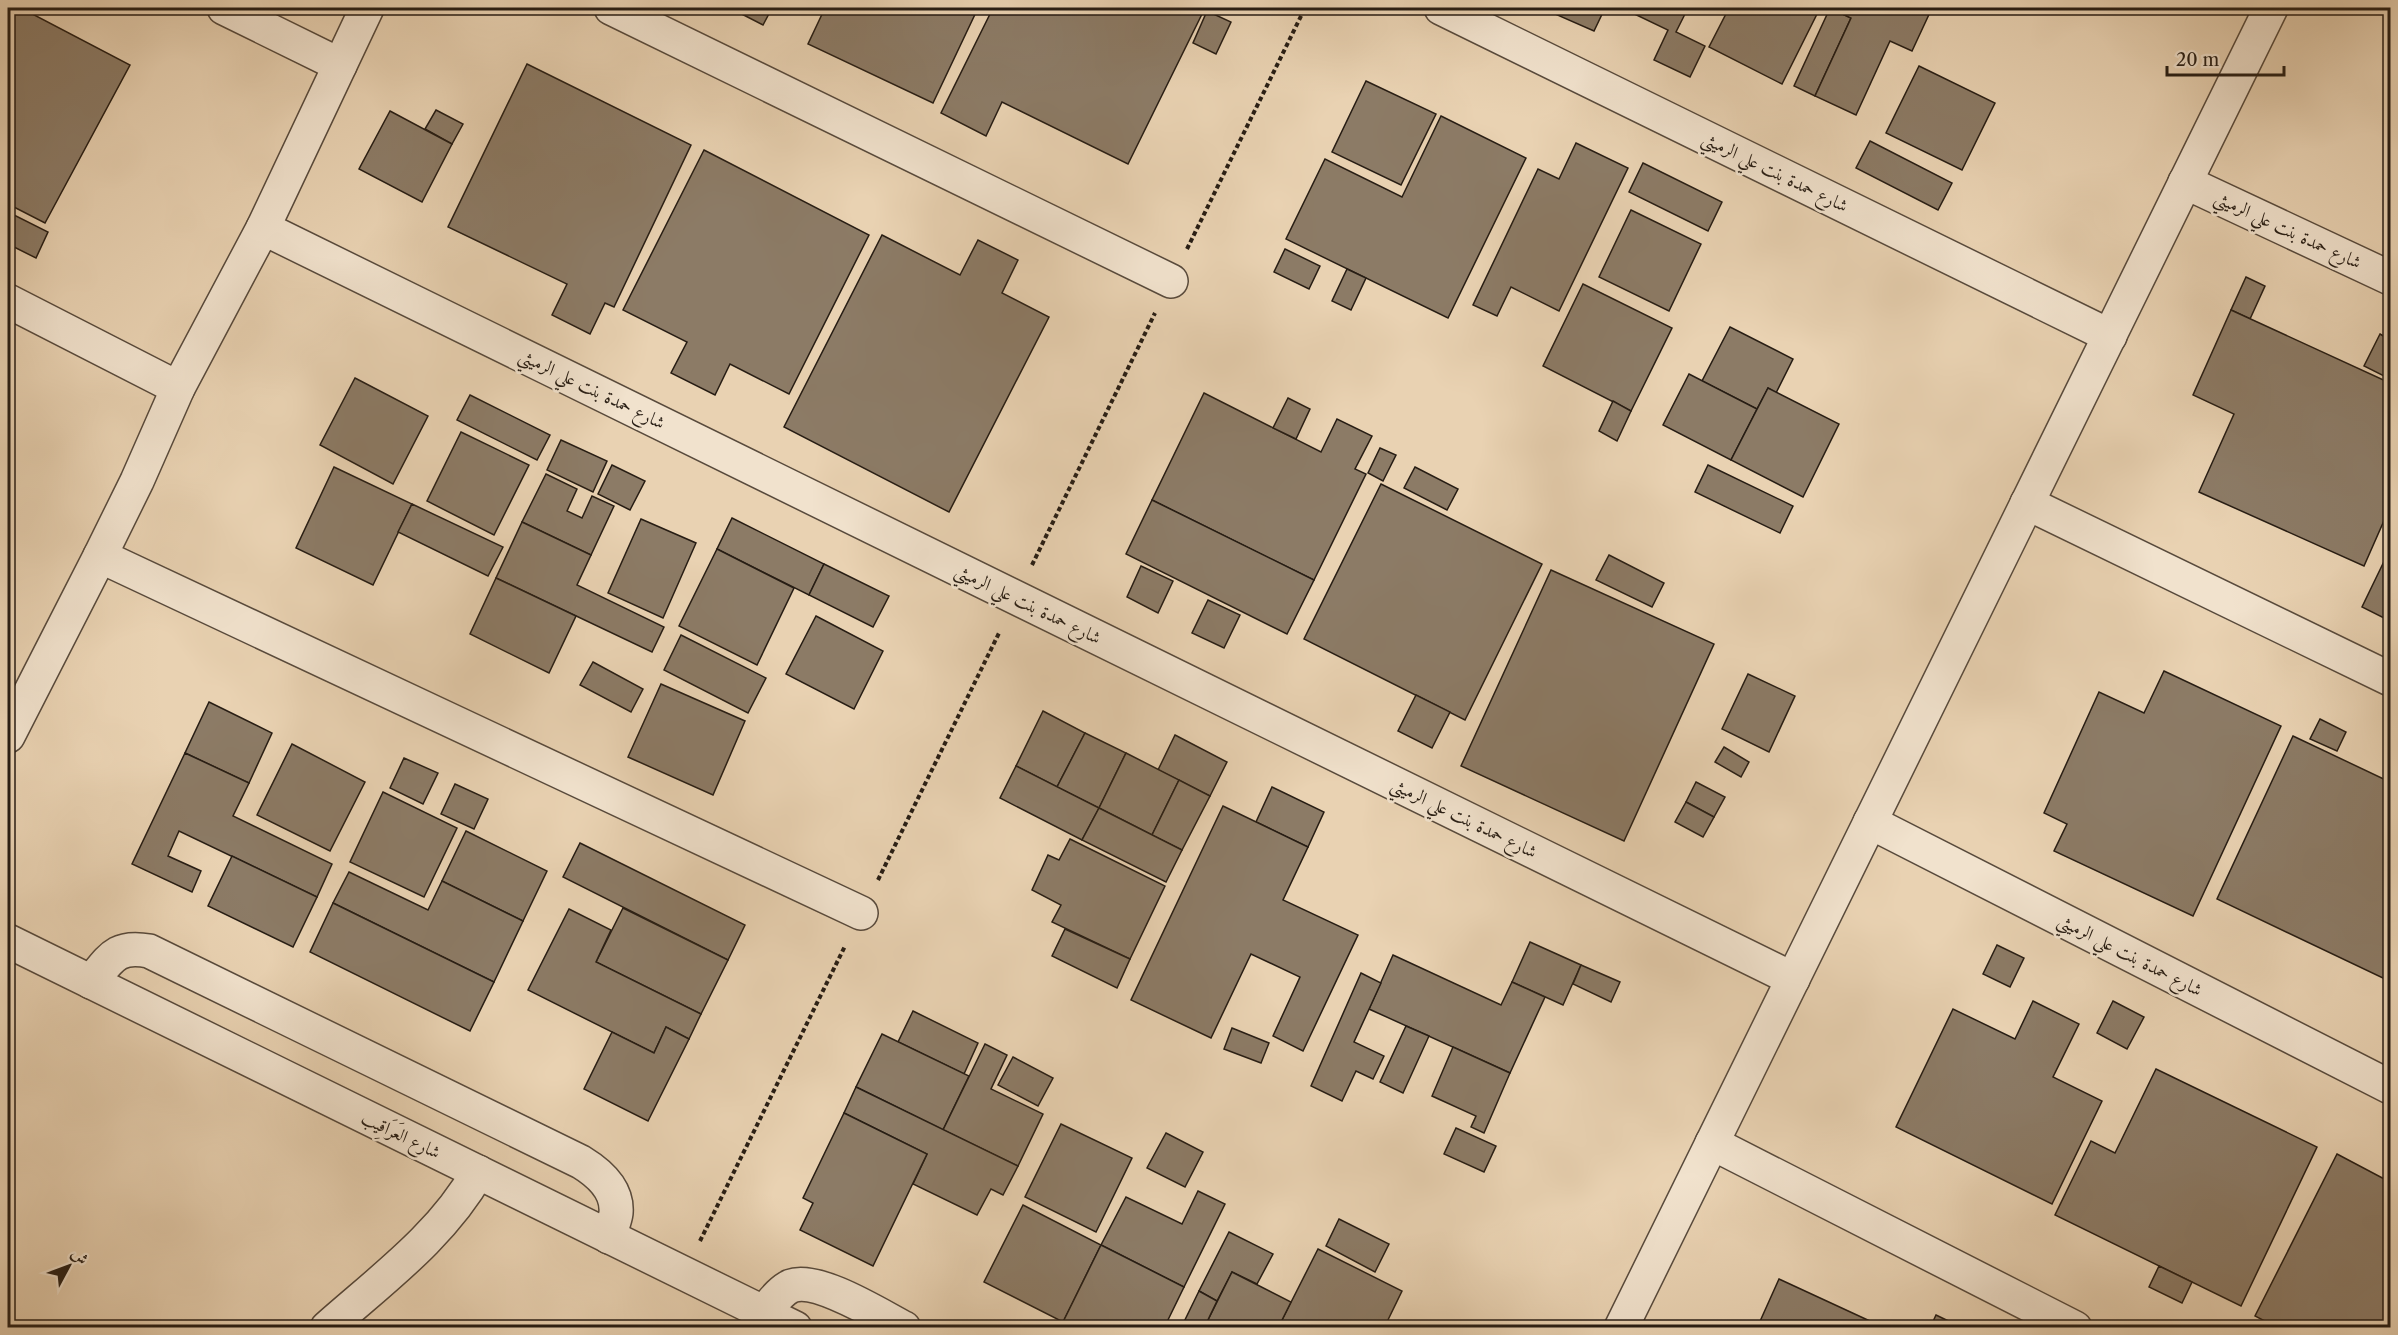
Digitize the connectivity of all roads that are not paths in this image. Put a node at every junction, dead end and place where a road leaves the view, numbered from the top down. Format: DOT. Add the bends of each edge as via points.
graph roads {
  1 [pos="224,8"];
  2 [pos="367,8"];
  3 [pos="611,8"];
  4 [pos="1441,8"];
  5 [pos="2271,8"];
  6 [pos="340,65"];
  7 [pos="2185,182"];
  8 [pos="263,228"];
  9 [pos="2391,278"];
  10 [pos="1171,281"];
  11 [pos="8,301"];
  12 [pos="2110,336"];
  13 [pos="178,388"];
  14 [pos="2028,503"];
  15 [pos="100,556"];
  16 [pos="2391,679"];
  17 [pos="12,714"];
  18 [pos="1870,822"];
  19 [pos="861,914"];
  20 [pos="8,941"];
  21 [pos="1793,979"];
  22 [pos="92,982"];
  23 [pos="2391,1087"];
  24 [pos="1712,1143"];
  25 [pos="478,1172"];
  26 [pos="609,1237"];
  27 [pos="764,1312"];
  28 [pos="327,1328"];
  29 [pos="795,1328"];
  30 [pos="904,1328"];
  31 [pos="1621,1328"];
  32 [pos="2074,1328"];
  1 -- 6 [label="street"];
  2 -- 6 [label="street"];
  3 -- 10 [label="street"];
  4 -- 12 [label="street, شارع حمدة بنت علي الرميثي"];
  5 -- 7 [label="street"];
  6 -- 8 [label="street"];
  7 -- 9 [label="street, شارع حمدة بنت علي الرميثي"];
  7 -- 12 [label="street"];
  8 -- 13 [label="street"];
  8 -- 21 [label="street, شارع حمدة بنت علي الرميثي"];
  11 -- 13 [label="street"];
  12 -- 14 [label="street"];
  13 -- 15 [label="street"];
  14 -- 16 [label="street"];
  14 -- 18 [label="street"];
  15 -- 17 [label="street"];
  15 -- 19 [label="street"];
  18 -- 21 [label="street"];
  18 -- 23 [label="street, شارع حمدة بنت علي الرميثي"];
  20 -- 22 [label="street, شارع العَرَاقِيب"];
  21 -- 24 [label="street"];
  22 -- 25 [label="street, شارع العَرَاقِيب"];
  22 -- 26 [label="street" via="113,955 134,948 149,951 560,1152 597,1172 608,1185 616,1213"];
  24 -- 31 [label="street"];
  24 -- 32 [label="street"];
  25 -- 26 [label="street, شارع العَرَاقِيب"];
  25 -- 28 [label="street" via="439,1228"];
  26 -- 27 [label="street, شارع العَرَاقِيب"];
  27 -- 29 [label="street, شارع العَرَاقِيب"];
  27 -- 30 [label="street" via="784,1290 804,1284 820,1286"];
}
